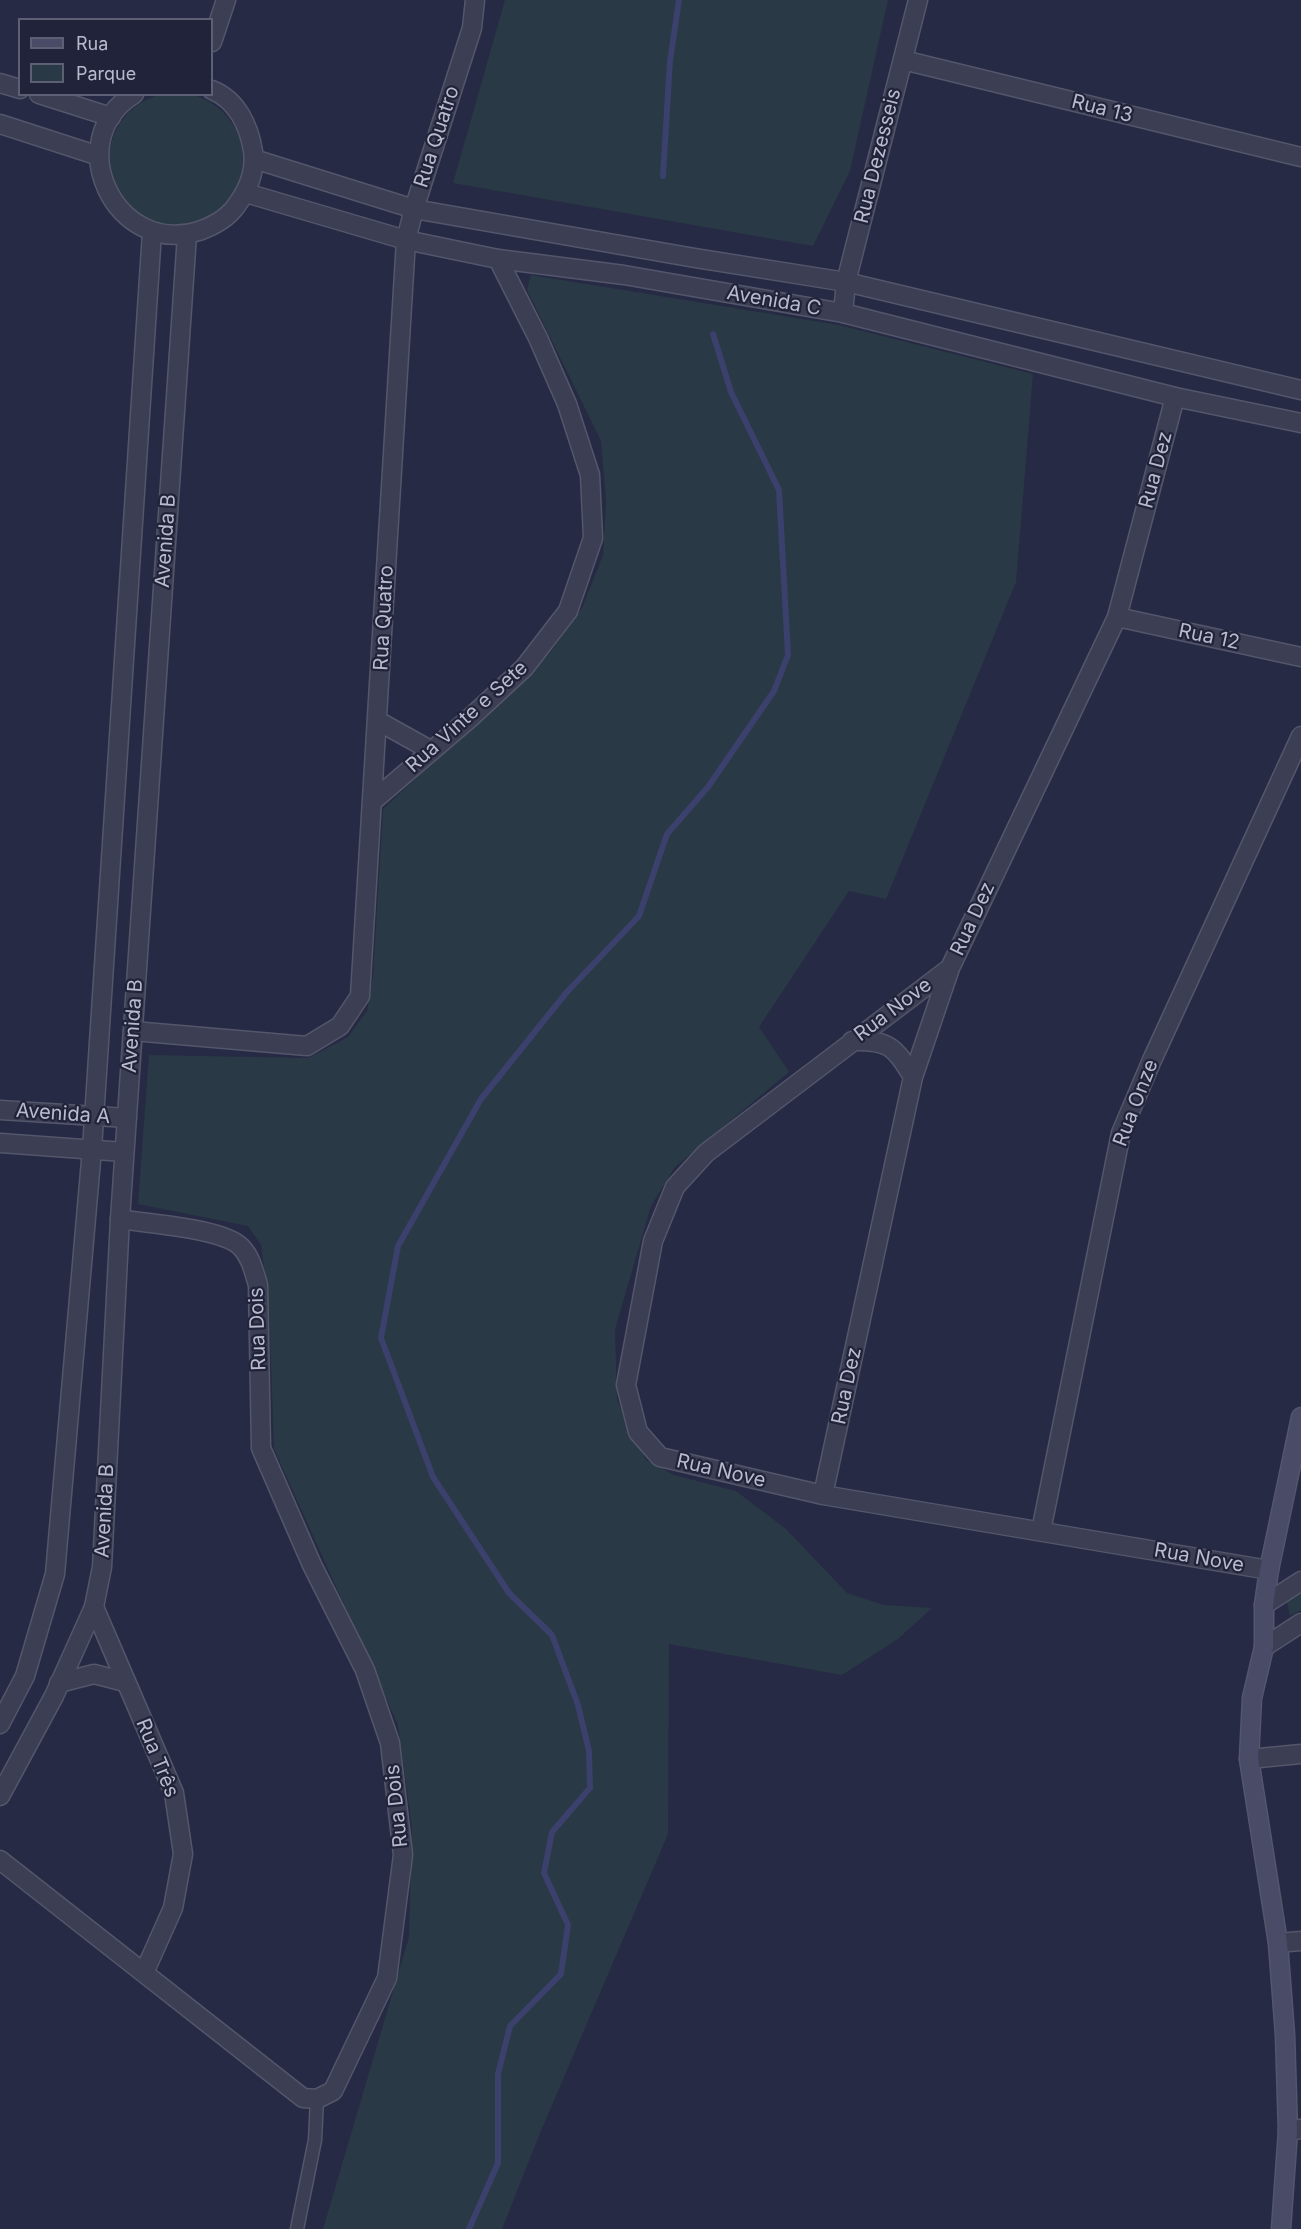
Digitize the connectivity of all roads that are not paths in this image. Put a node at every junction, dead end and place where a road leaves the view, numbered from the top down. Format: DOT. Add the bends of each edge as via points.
graph roads {
  1 [pos="226,0"];
  2 [pos="475,0"];
  3 [pos="918,0"];
  4 [pos="213,39"];
  5 [pos="903,60"];
  6 [pos="0,82"];
  7 [pos="18,87"];
  8 [pos="213,90"];
  9 [pos="45,96"];
  10 [pos="131,96"];
  11 [pos="111,117"];
  12 [pos="0,124"];
  13 [pos="99,156"];
  14 [pos="1301,157"];
  15 [pos="254,159"];
  16 [pos="246,193"];
  17 [pos="414,209"];
  18 [pos="152,232"];
  19 [pos="187,235"];
  20 [pos="406,240"];
  21 [pos="498,260"];
  22 [pos="846,282"];
  23 [pos="843,313"];
  24 [pos="1301,390"];
  25 [pos="1175,397"];
  26 [pos="1301,423"];
  27 [pos="1117,617"];
  28 [pos="1301,657"];
  29 [pos="378,721"];
  30 [pos="1301,736"];
  31 [pos="432,751"];
  32 [pos="373,801"];
  33 [pos="950,968"];
  34 [pos="133,1031"];
  35 [pos="852,1041"];
  36 [pos="913,1077"];
  37 [pos="0,1110"];
  38 [pos="94,1116"];
  39 [pos="127,1118"];
  40 [pos="0,1143"];
  41 [pos="92,1149"];
  42 [pos="124,1152"];
  43 [pos="120,1219"];
  44 [pos="1301,1417"];
  45 [pos="823,1496"];
  46 [pos="1041,1531"];
  47 [pos="1269,1570"];
  48 [pos="1301,1581"];
  49 [pos="1264,1605"];
  50 [pos="94,1607"];
  51 [pos="1301,1623"];
  52 [pos="1264,1647"];
  53 [pos="125,1682"];
  54 [pos="59,1683"];
  55 [pos="0,1724"];
  56 [pos="1301,1754"];
  57 [pos="1249,1759"];
  58 [pos="0,1796"];
  59 [pos="0,1860"];
  60 [pos="1301,1941"];
  61 [pos="1278,1943"];
  62 [pos="144,1973"];
  63 [pos="317,2099"];
  64 [pos="1294,2130"];
  65 [pos="297,2229"];
  66 [pos="1281,2229"];
  1 -- 4 [label="street"];
  2 -- 17 [label="street, Rua Quatro" via="472,28"];
  3 -- 5 [label="street, Rua Dezesseis"];
  5 -- 14 [label="street, Rua 13"];
  5 -- 22 [label="street, Rua Dezesseis"];
  6 -- 7 [label="street"];
  8 -- 15 [label="street" via="238,110 250,134"];
  9 -- 11 [label="street"];
  10 -- 11 [label="street"];
  11 -- 13 [label="street" via="102,136"];
  12 -- 13 [label="street"];
  13 -- 18 [label="street" via="102,181 113,203 130,220"];
  15 -- 16 [label="street"];
  15 -- 17 [label="street, Avenida C"];
  16 -- 19 [label="street" via="231,213 210,227"];
  16 -- 20 [label="street, Avenida C"];
  17 -- 20 [label="street, Rua Quatro"];
  17 -- 22 [label="street, Avenida C"];
  18 -- 19 [label="street"];
  18 -- 38 [label="street, Avenida B"];
  19 -- 34 [label="street, Avenida B"];
  20 -- 21 [label="street, Avenida C"];
  20 -- 29 [label="street, Rua Quatro"];
  21 -- 23 [label="street, Avenida C" via="624,275"];
  21 -- 31 [label="street, Rua Vinte e Sete" via="567,404 591,475 593,538 568,611 524,668"];
  22 -- 23 [label="street, Rua Dezesseis"];
  22 -- 24 [label="street, Avenida C"];
  23 -- 25 [label="street, Avenida C"];
  25 -- 26 [label="street, Avenida C"];
  25 -- 27 [label="street, Rua Dez"];
  27 -- 28 [label="street, Rua 12"];
  27 -- 33 [label="street, Rua Dez"];
  29 -- 31 [label="street"];
  29 -- 32 [label="street, Rua Quatro"];
  30 -- 46 [label="street, Rua Onze" via="1121,1133"];
  31 -- 32 [label="street, Rua Vinte e Sete"];
  32 -- 34 [label="street, Rua Quatro" via="360,996 340,1026 307,1046"];
  33 -- 35 [label="street, Rua Nove"];
  33 -- 36 [label="street, Rua Dez"];
  34 -- 39 [label="street, Avenida B"];
  35 -- 36 [label="street" via="874,1040 891,1047"];
  35 -- 45 [label="street, Rua Nove" via="706,1154 675,1188 653,1241 626,1385 638,1432 660,1457"];
  36 -- 45 [label="street, Rua Dez"];
  37 -- 38 [label="street, Avenida A"];
  38 -- 39 [label="street, Avenida A"];
  38 -- 41 [label="street, Avenida B"];
  39 -- 42 [label="street, Avenida B"];
  40 -- 41 [label="street, Avenida A"];
  41 -- 42 [label="street, Avenida A"];
  41 -- 55 [label="street, Avenida B" via="55,1574 25,1676"];
  42 -- 43 [label="street, Avenida B"];
  43 -- 50 [label="street, Avenida B" via="102,1567"];
  43 -- 63 [label="street, Rua Dois" via="217,1234 241,1246 252,1264 258,1285 261,1448 312,1565 365,1670 390,1743 403,1854 387,1978 333,2091"];
  44 -- 47 [label="main road"];
  45 -- 46 [label="street, Rua Nove"];
  46 -- 47 [label="street, Rua Nove"];
  47 -- 49 [label="main road"];
  48 -- 49 [label="street"];
  49 -- 52 [label="main road"];
  50 -- 53 [label="street, Rua Três"];
  50 -- 54 [label="street, Avenida B"];
  51 -- 52 [label="street"];
  52 -- 57 [label="main road" via="1252,1698"];
  53 -- 54 [label="street" via="94,1674"];
  53 -- 62 [label="street, Rua Três" via="174,1793 183,1854 173,1908"];
  54 -- 58 [label="street, Avenida B"];
  56 -- 57 [label="street"];
  57 -- 61 [label="main road"];
  59 -- 62 [label="street"];
  60 -- 61 [label="street"];
  61 -- 64 [label="main road"];
  62 -- 63 [label="street" via="303,2098"];
  63 -- 65 [label="lane" via="315,2140"];
  64 -- 66 [label="main road"];
}
